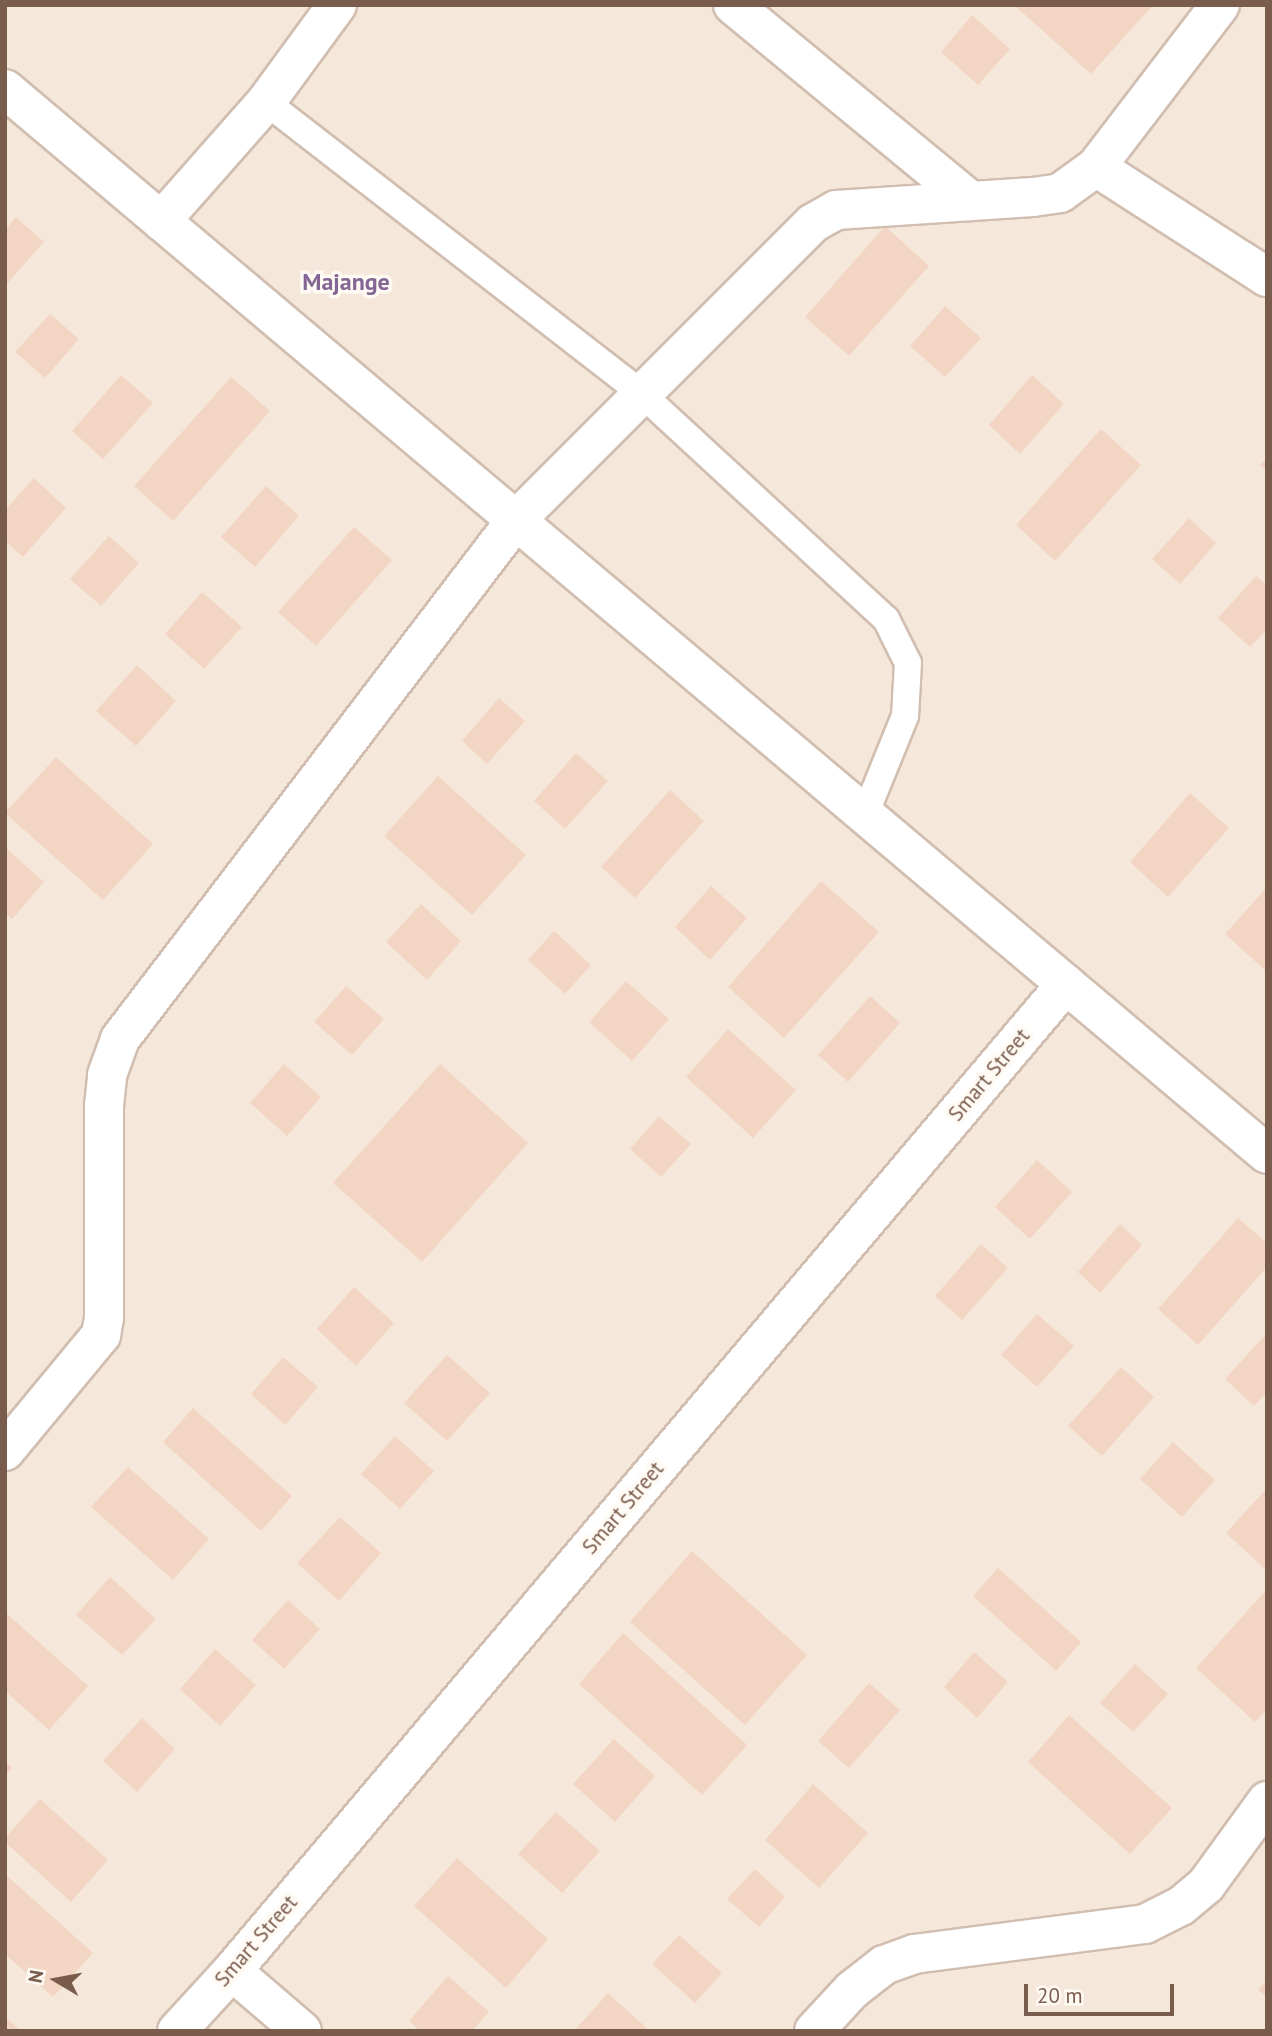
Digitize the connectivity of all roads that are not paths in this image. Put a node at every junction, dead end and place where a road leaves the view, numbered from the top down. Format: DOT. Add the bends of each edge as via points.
graph roads {
  1 [pos="337,5"];
  2 [pos="733,5"];
  3 [pos="1220,5"];
  4 [pos="5,89"];
  5 [pos="265,102"];
  6 [pos="1096,167"];
  7 [pos="971,201"];
  8 [pos="161,221"];
  9 [pos="1267,277"];
  10 [pos="642,394"];
  11 [pos="516,520"];
  12 [pos="864,817"];
  13 [pos="1066,984"];
  14 [pos="1262,1140"];
  15 [pos="5,1451"];
  16 [pos="1267,1801"];
  17 [pos="232,1971"];
  18 [pos="177,2031"];
  19 [pos="302,2031"];
  20 [pos="814,2031"];
  1 -- 5 [label="street"];
  2 -- 7 [label="street"];
  3 -- 6 [label="street"];
  4 -- 8 [label="street"];
  5 -- 8 [label="street"];
  5 -- 10 [label="lane"];
  6 -- 7 [label="street" via="1060,192"];
  6 -- 9 [label="street"];
  7 -- 10 [label="street" via="836,210 813,223"];
  8 -- 11 [label="street"];
  10 -- 11 [label="street"];
  10 -- 12 [label="lane" via="886,619 908,663 905,716"];
  11 -- 12 [label="street"];
  11 -- 15 [label="street" via="120,1039 107,1075 104,1106 101,1335"];
  12 -- 13 [label="street"];
  13 -- 14 [label="street"];
  13 -- 17 [label="street, Smart Street"];
  16 -- 20 [label="street" via="1206,1885 1181,1906 1145,1923 914,1954 884,1965 852,1990"];
  17 -- 18 [label="street, Smart Street"];
  17 -- 19 [label="street"];
}
